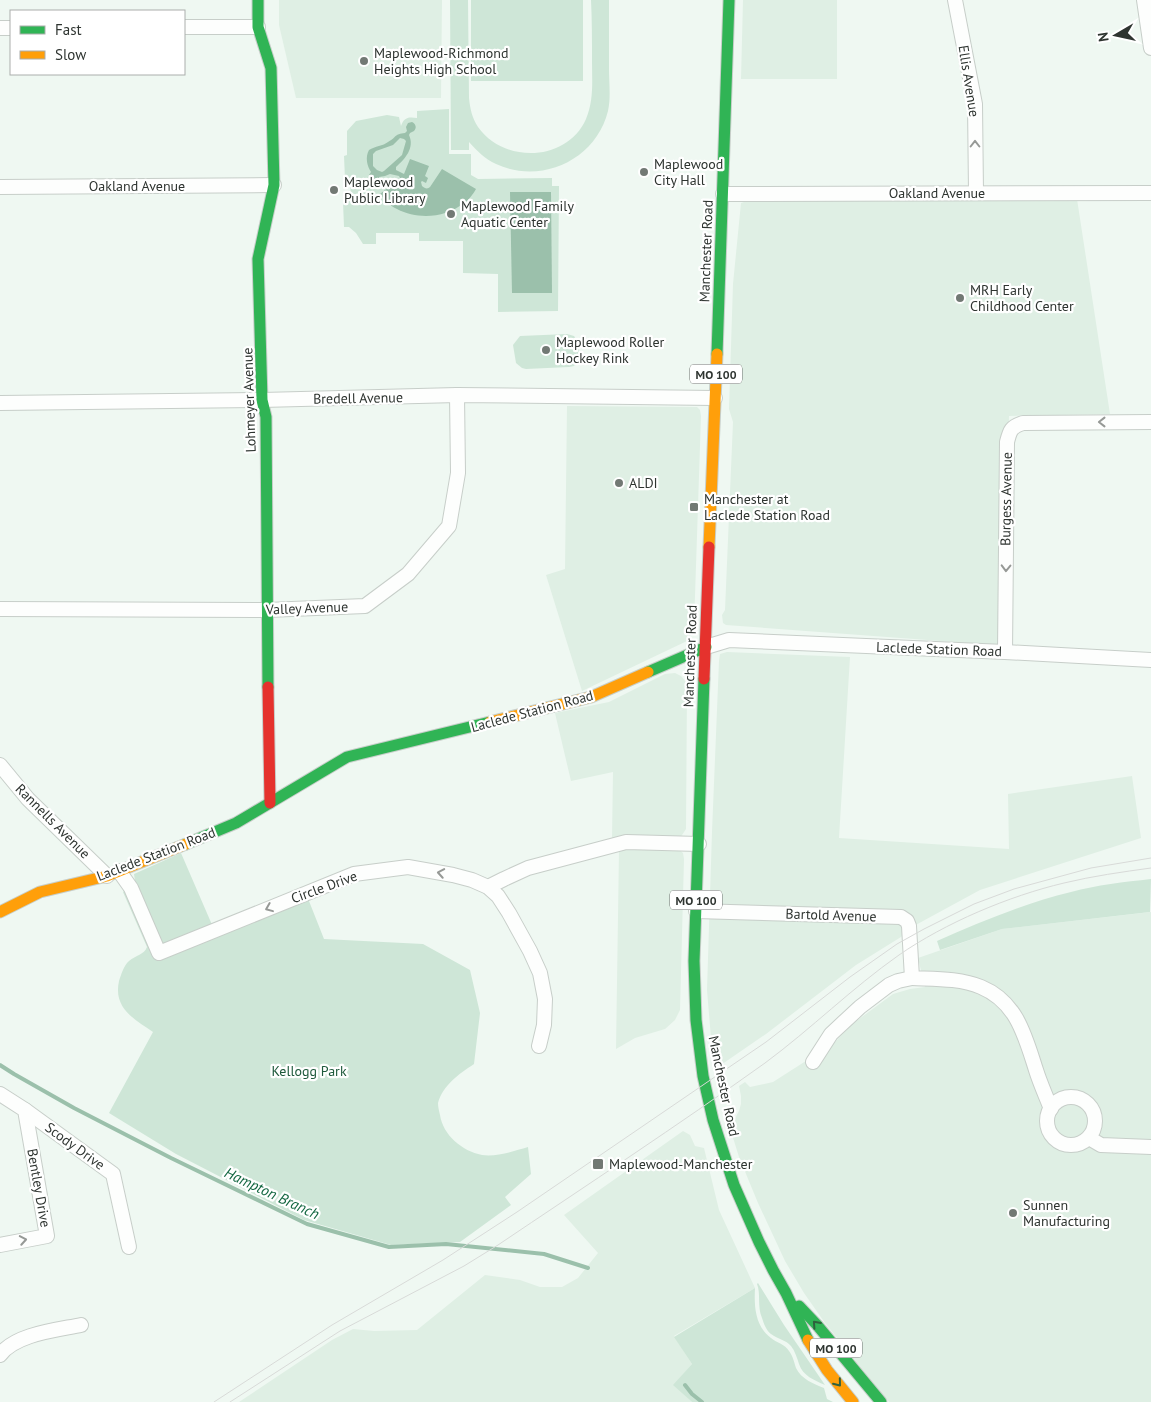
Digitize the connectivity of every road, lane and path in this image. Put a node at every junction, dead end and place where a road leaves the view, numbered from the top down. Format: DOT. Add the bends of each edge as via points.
graph roads {
  1 [pos="258,0"];
  2 [pos="729,0"];
  3 [pos="955,0"];
  4 [pos="1144,0"];
  5 [pos="185,27"];
  6 [pos="258,27"];
  7 [pos="1151,48"];
  8 [pos="274,185"];
  9 [pos="0,188"];
  10 [pos="1151,192"];
  11 [pos="976,193"];
  12 [pos="723,194"];
  13 [pos="457,395"];
  14 [pos="715,398"];
  15 [pos="262,400"];
  16 [pos="0,404"];
  17 [pos="1151,422"];
  18 [pos="0,609"];
  19 [pos="267,610"];
  20 [pos="706,647"];
  21 [pos="1005,652"];
  22 [pos="1151,660"];
  23 [pos="0,765"];
  24 [pos="270,803"];
  25 [pos="698,844"];
  26 [pos="113,873"];
  27 [pos="488,888"];
  28 [pos="696,911"];
  29 [pos="0,912"];
  30 [pos="158,953"];
  31 [pos="912,978"];
  32 [pos="539,1046"];
  33 [pos="813,1062"];
  34 [pos="0,1094"];
  35 [pos="1050,1109"];
  36 [pos="25,1110"];
  37 [pos="1089,1138"];
  38 [pos="1151,1148"];
  39 [pos="0,1244"];
  40 [pos="129,1247"];
  41 [pos="788,1296"];
  42 [pos="81,1325"];
  43 [pos="0,1355"];
  44 [pos="853,1402"];
  45 [pos="881,1402"];
  1 -- 6 [label="main road, Lohmeyer Avenue"];
  2 -- 12 [label="main road, Manchester Road / MO 100"];
  11 -- 3 [label="street, Ellis Avenue, one-way" via="975,104"];
  4 -- 7 [label="street"];
  5 -- 6 [label="street"];
  6 -- 8 [label="main road, Lohmeyer Avenue" via="271,68"];
  8 -- 9 [label="street, Oakland Avenue"];
  8 -- 15 [label="main road, Lohmeyer Avenue" via="258,259"];
  10 -- 11 [label="street, Oakland Avenue"];
  11 -- 12 [label="street, Oakland Avenue"];
  12 -- 14 [label="main road, Manchester Road / MO 100"];
  13 -- 14 [label="street, Bredell Avenue"];
  13 -- 15 [label="street, Bredell Avenue"];
  13 -- 19 [label="street, Valley Avenue" via="458,473 449,526 408,574 365,606"];
  14 -- 20 [label="main road, Manchester Road / MO 100"];
  15 -- 16 [label="street, Bredell Avenue"];
  15 -- 19 [label="main road, Lohmeyer Avenue" via="266,417"];
  17 -- 21 [label="street, Burgess Avenue, one-way" via="1023,422 1009,433"];
  18 -- 19 [label="street, Valley Avenue"];
  19 -- 24 [label="main road, Lohmeyer Avenue"];
  20 -- 21 [label="street, Laclede Station Road" via="729,640"];
  20 -- 24 [label="main road, Laclede Station Road" via="591,697 347,757"];
  20 -- 25 [label="main road, Manchester Road / MO 100"];
  21 -- 22 [label="street, Laclede Station Road"];
  23 -- 26 [label="street, Rannells Avenue" via="28,799"];
  24 -- 26 [label="main road, Laclede Station Road" via="236,823"];
  25 -- 27 [label="street" via="626,842 528,868"];
  25 -- 28 [label="main road, Manchester Road / MO 100"];
  26 -- 29 [label="main road, Laclede Station Road" via="40,892"];
  26 -- 30 [label="street, Rannells Avenue" via="131,888"];
  27 -- 30 [label="street, Circle Drive, one-way" via="453,875 408,867 354,874"];
  27 -- 32 [label="street" via="498,896 509,913 540,973 545,999"];
  28 -- 31 [label="street, Bartold Avenue" via="901,917 909,926"];
  28 -- 41 [label="main road, Manchester Road / MO 100" via="694,991 704,1079 721,1145 742,1203 761,1248"];
  31 -- 33 [label="street" via="889,985 860,1007 831,1034"];
  31 -- 35 [label="street" via="980,986 1007,1006 1023,1031"];
  34 -- 36 [label="street"];
  35 -- 37 [label="street" via="1050,1132 1060,1143 1075,1145"];
  35 -- 37 [label="street" via="1068,1098 1088,1104 1095,1117"];
  39 -- 36 [label="street, Bentley Drive, one-way" via="47,1236"];
  36 -- 40 [label="street, Scody Drive" via="114,1174"];
  37 -- 38 [label="street" via="1101,1145"];
  41 -- 44 [label="main road, Manchester Road / MO 100, one-way" via="816,1354"];
  45 -- 41 [label="main road, Manchester Road / MO 100, one-way" via="817,1325"];
  42 -- 43 [label="street" via="26,1337 4,1349"];
}
